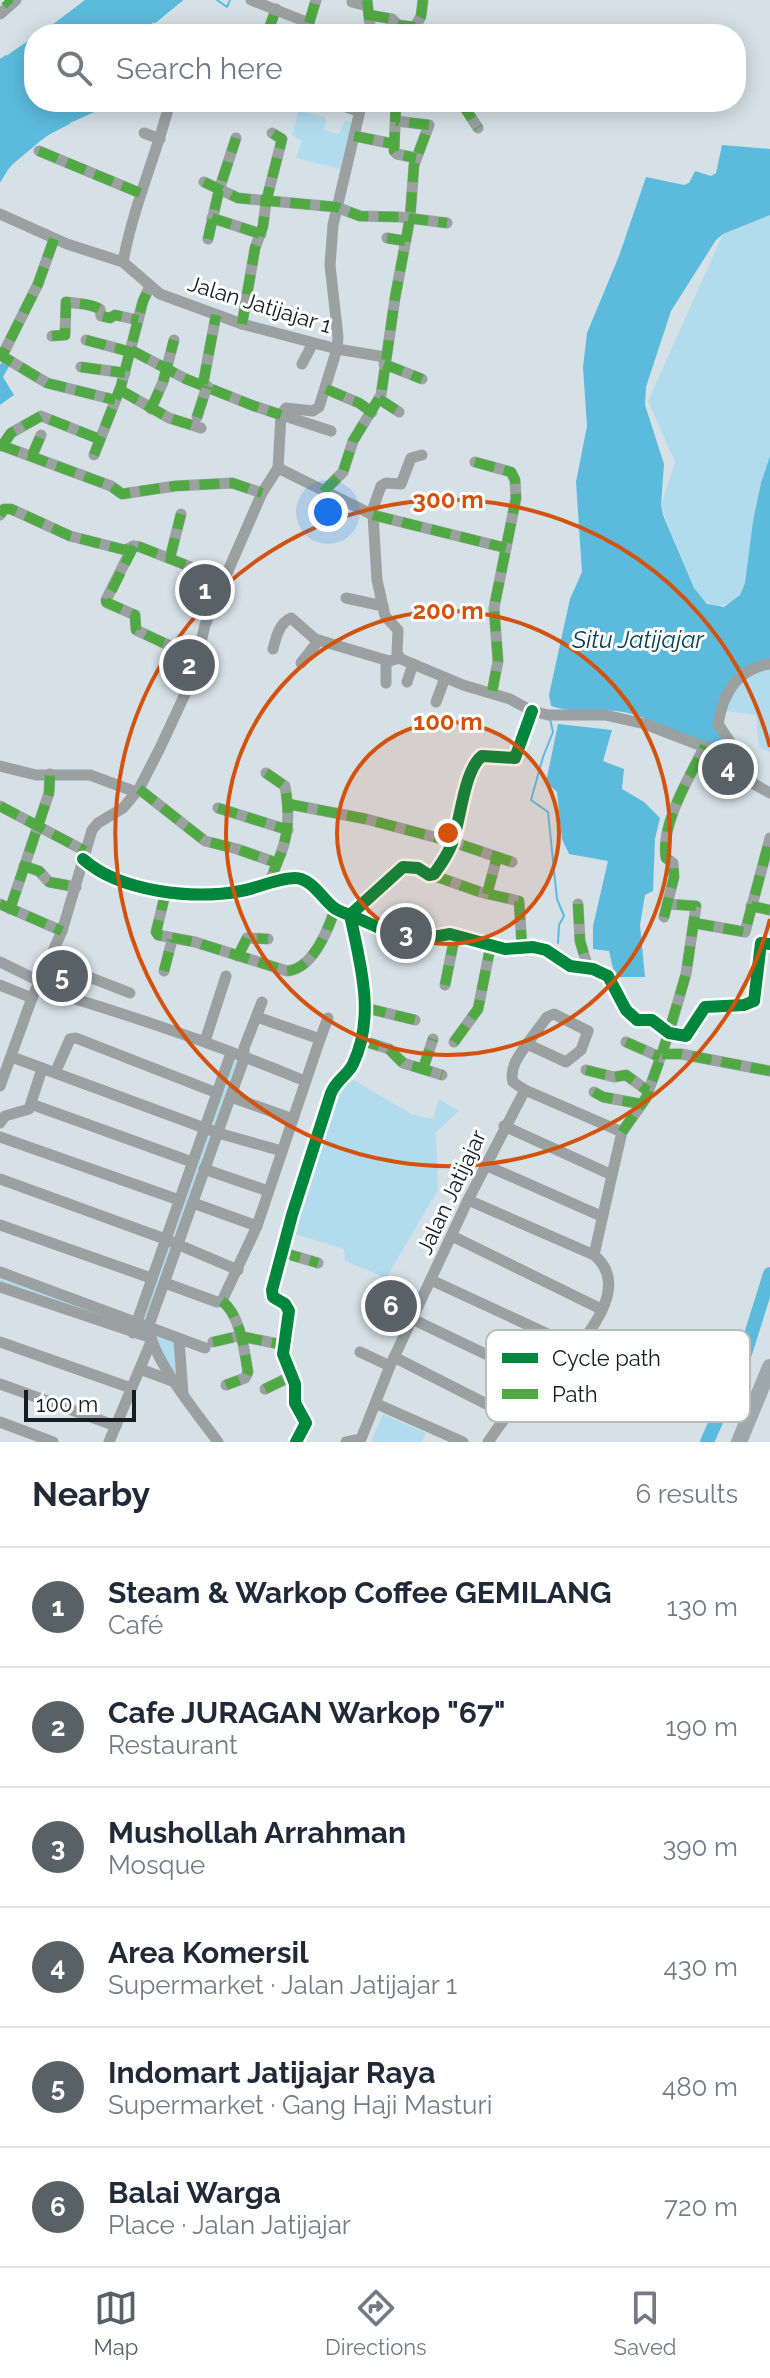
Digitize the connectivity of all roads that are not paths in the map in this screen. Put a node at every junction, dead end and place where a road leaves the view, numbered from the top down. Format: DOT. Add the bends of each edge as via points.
graph roads {
  1 [pos="251,0"];
  2 [pos="316,0"];
  3 [pos="423,0"];
  4 [pos="352,2"];
  5 [pos="368,7"];
  6 [pos="276,9"];
  7 [pos="271,24"];
  8 [pos="300,24"];
  9 [pos="308,24"];
  10 [pos="397,24"];
  11 [pos="416,24"];
  12 [pos="167,112"];
  13 [pos="359,112"];
  14 [pos="396,112"];
  15 [pos="468,112"];
  16 [pos="396,121"];
  17 [pos="478,128"];
  18 [pos="144,133"];
  19 [pos="272,133"];
  20 [pos="354,136"];
  21 [pos="236,138"];
  22 [pos="160,139"];
  23 [pos="394,144"];
  24 [pos="39,151"];
  25 [pos="416,158"];
  26 [pos="204,182"];
  27 [pos="219,190"];
  28 [pos="140,193"];
  29 [pos="266,202"];
  30 [pos="336,207"];
  31 [pos="1,218"];
  32 [pos="212,218"];
  33 [pos="410,218"];
  34 [pos="447,223"];
  35 [pos="261,234"];
  36 [pos="387,238"];
  37 [pos="54,239"];
  38 [pos="208,239"];
  39 [pos="405,241"];
  40 [pos="123,262"];
  41 [pos="150,286"];
  42 [pos="216,315"];
  43 [pos="138,320"];
  44 [pos="242,324"];
  45 [pos="52,336"];
  46 [pos="86,340"];
  47 [pos="174,340"];
  48 [pos="313,343"];
  49 [pos="337,349"];
  50 [pos="131,351"];
  51 [pos="2,360"];
  52 [pos="385,361"];
  53 [pos="302,364"];
  54 [pos="81,367"];
  55 [pos="167,368"];
  56 [pos="125,373"];
  57 [pos="422,379"];
  58 [pos="205,385"];
  59 [pos="326,389"];
  60 [pos="118,395"];
  61 [pos="379,399"];
  62 [pos="151,409"];
  63 [pos="372,412"];
  64 [pos="399,412"];
  65 [pos="281,415"];
  66 [pos="331,431"];
  67 [pos="41,435"];
  68 [pos="99,439"];
  69 [pos="1,445"];
  70 [pos="94,455"];
  71 [pos="422,455"];
  72 [pos="32,456"];
  73 [pos="475,462"];
  74 [pos="278,468"];
  75 [pos="323,492"];
  76 [pos="262,493"];
  77 [pos="181,514"];
  78 [pos="0,515"];
  79 [pos="372,515"];
  80 [pos="134,546"];
  81 [pos="506,548"];
  82 [pos="170,558"];
  83 [pos="224,580"];
  84 [pos="346,598"];
  85 [pos="383,606"];
  86 [pos="319,640"];
  87 [pos="273,649"];
  88 [pos="198,659"];
  89 [pos="395,660"];
  90 [pos="301,663"];
  91 [pos="413,664"];
  92 [pos="770,664"];
  93 [pos="445,678"];
  94 [pos="407,682"];
  95 [pos="386,683"];
  96 [pos="492,692"];
  97 [pos="436,702"];
  98 [pos="532,711"];
  99 [pos="705,746"];
  100 [pos="719,752"];
  101 [pos="738,760"];
  102 [pos="0,766"];
  103 [pos="266,773"];
  104 [pos="712,773"];
  105 [pos="50,774"];
  106 [pos="137,790"];
  107 [pos="770,793"];
  108 [pos="288,804"];
  109 [pos="218,808"];
  110 [pos="1,809"];
  111 [pos="37,825"];
  112 [pos="288,830"];
  113 [pos="453,842"];
  114 [pos="770,842"];
  115 [pos="84,855"];
  116 [pos="497,857"];
  117 [pos="512,862"];
  118 [pos="277,863"];
  119 [pos="24,866"];
  120 [pos="432,875"];
  121 [pos="269,884"];
  122 [pos="76,887"];
  123 [pos="166,891"];
  124 [pos="487,894"];
  125 [pos="578,904"];
  126 [pos="668,904"];
  127 [pos="5,906"];
  128 [pos="751,906"];
  129 [pos="335,909"];
  130 [pos="770,910"];
  131 [pos="350,915"];
  132 [pos="664,917"];
  133 [pos="694,923"];
  134 [pos="62,931"];
  135 [pos="455,935"];
  136 [pos="268,939"];
  137 [pos="172,940"];
  138 [pos="491,944"];
  139 [pos="770,944"];
  140 [pos="522,947"];
  141 [pos="238,956"];
  142 [pos="48,961"];
  143 [pos="0,962"];
  144 [pos="588,968"];
  145 [pos="164,971"];
  146 [pos="226,976"];
  147 [pos="41,982"];
  148 [pos="0,985"];
  149 [pos="445,985"];
  150 [pos="55,993"];
  151 [pos="130,993"];
  152 [pos="32,998"];
  153 [pos="262,1002"];
  154 [pos="366,1008"];
  155 [pos="257,1017"];
  156 [pos="328,1018"];
  157 [pos="415,1020"];
  158 [pos="669,1033"];
  159 [pos="320,1039"];
  160 [pos="433,1039"];
  161 [pos="360,1040"];
  162 [pos="205,1041"];
  163 [pos="454,1042"];
  164 [pos="626,1042"];
  165 [pos="527,1044"];
  166 [pos="231,1053"];
  167 [pos="244,1054"];
  168 [pos="661,1056"];
  169 [pos="12,1057"];
  170 [pos="42,1069"];
  171 [pos="423,1069"];
  172 [pos="586,1070"];
  173 [pos="770,1071"];
  174 [pos="55,1073"];
  175 [pos="442,1075"];
  176 [pos="305,1081"];
  177 [pos="0,1086"];
  178 [pos="525,1090"];
  179 [pos="648,1091"];
  180 [pos="594,1092"];
  181 [pos="217,1093"];
  182 [pos="231,1097"];
  183 [pos="31,1104"];
  184 [pos="641,1104"];
  185 [pos="293,1119"];
  186 [pos="0,1123"];
  187 [pos="504,1126"];
  188 [pos="204,1127"];
  189 [pos="622,1132"];
  190 [pos="218,1133"];
  191 [pos="0,1137"];
  192 [pos="282,1151"];
  193 [pos="192,1162"];
  194 [pos="485,1165"];
  195 [pos="204,1169"];
  196 [pos="612,1175"];
  197 [pos="0,1179"];
  198 [pos="268,1191"];
  199 [pos="179,1200"];
  200 [pos="468,1200"];
  201 [pos="193,1203"];
  202 [pos="601,1216"];
  203 [pos="0,1225"];
  204 [pos="257,1226"];
  205 [pos="452,1236"];
  206 [pos="171,1242"];
  207 [pos="281,1252"];
  208 [pos="594,1255"];
  209 [pos="318,1263"];
  210 [pos="238,1270"];
  211 [pos="0,1272"];
  212 [pos="151,1278"];
  213 [pos="431,1280"];
  214 [pos="165,1283"];
  215 [pos="0,1287"];
  216 [pos="45,1296"];
  217 [pos="222,1301"];
  218 [pos="601,1309"];
  219 [pos="412,1319"];
  220 [pos="539,1330"];
  221 [pos="589,1330"];
  222 [pos="144,1332"];
  223 [pos="239,1336"];
  224 [pos="179,1340"];
  225 [pos="0,1342"];
  226 [pos="284,1345"];
  227 [pos="360,1352"];
  228 [pos="486,1354"];
  229 [pos="392,1361"];
  230 [pos="770,1367"];
  231 [pos="140,1369"];
  232 [pos="292,1376"];
  233 [pos="175,1382"];
  234 [pos="0,1384"];
  235 [pos="226,1385"];
  236 [pos="131,1388"];
  237 [pos="265,1389"];
  238 [pos="770,1391"];
  239 [pos="183,1394"];
  240 [pos="377,1404"];
  241 [pos="486,1405"];
  242 [pos="0,1422"];
  243 [pos="503,1422"];
  244 [pos="306,1423"];
  245 [pos="116,1426"];
  246 [pos="746,1435"];
  247 [pos="37,1439"];
  248 [pos="360,1441"];
  249 [pos="53,1442"];
  250 [pos="109,1442"];
  251 [pos="218,1442"];
  252 [pos="346,1442"];
  253 [pos="463,1442"];
  254 [pos="488,1442"];
  1 -- 6 [label="street"];
  2 -- 9 [label="street"];
  3 -- 11 [label="street"];
  4 -- 5 [label="street"];
  5 -- 10 [label="street"];
  6 -- 7 [label="street"];
  6 -- 8 [label="street"];
  12 -- 22 [label="street"];
  13 -- 20 [label="street"];
  14 -- 16 [label="street"];
  15 -- 17 [label="street"];
  16 -- 23 [label="street"];
  16 -- 25 [label="street" via="429,125"];
  18 -- 22 [label="street"];
  19 -- 29 [label="street" via="283,138"];
  20 -- 23 [label="street"];
  20 -- 30 [label="street"];
  21 -- 27 [label="street"];
  22 -- 28 [label="street"];
  23 -- 25 [label="street" via="397,154"];
  24 -- 28 [label="street"];
  25 -- 33 [label="street"];
  26 -- 27 [label="street"];
  27 -- 29 [label="street"];
  27 -- 32 [label="street"];
  28 -- 40 [label="street"];
  29 -- 30 [label="street"];
  29 -- 35 [label="street"];
  30 -- 33 [label="street" via="360,216"];
  30 -- 49 [label="street" via="330,265"];
  31 -- 37 [label="street, Jalan Jatijajar 1"];
  32 -- 35 [label="street"];
  32 -- 38 [label="street"];
  33 -- 34 [label="street"];
  33 -- 39 [label="street"];
  35 -- 44 [label="street"];
  36 -- 39 [label="street"];
  37 -- 40 [label="street, Jalan Jatijajar 1"];
  37 -- 51 [label="street"];
  39 -- 52 [label="street"];
  40 -- 41 [label="street, Jalan Jatijajar 1"];
  41 -- 42 [label="street, Jalan Jatijajar 1"];
  41 -- 43 [label="street"];
  42 -- 44 [label="street, Jalan Jatijajar 1"];
  42 -- 58 [label="street"];
  43 -- 45 [label="street" via="101,316 96,307 66,302 65,335"];
  43 -- 50 [label="street"];
  44 -- 48 [label="street, Jalan Jatijajar 1"];
  46 -- 50 [label="street"];
  47 -- 55 [label="street"];
  48 -- 49 [label="street, Jalan Jatijajar 1"];
  48 -- 53 [label="street"];
  49 -- 52 [label="street"];
  49 -- 59 [label="street, Jalan Jatijajar 1"];
  50 -- 55 [label="street"];
  50 -- 56 [label="street"];
  51 -- 60 [label="street" via="43,381"];
  52 -- 57 [label="street"];
  52 -- 61 [label="street"];
  54 -- 56 [label="street"];
  55 -- 58 [label="street"];
  55 -- 62 [label="street"];
  56 -- 60 [label="street"];
  58 -- 62 [label="street" via="199,423 175,421"];
  58 -- 65 [label="street"];
  59 -- 63 [label="street"];
  59 -- 65 [label="street" via="316,410 288,408"];
  60 -- 62 [label="street"];
  60 -- 68 [label="street"];
  61 -- 63 [label="street"];
  61 -- 64 [label="street"];
  63 -- 75 [label="street" via="353,441 343,472"];
  65 -- 66 [label="street"];
  65 -- 74 [label="street"];
  67 -- 72 [label="street"];
  68 -- 69 [label="street" via="41,416"];
  68 -- 70 [label="street"];
  69 -- 72 [label="street"];
  71 -- 79 [label="street" via="411,458 401,484 381,486"];
  72 -- 76 [label="street" via="122,494 232,483"];
  73 -- 81 [label="street" via="514,477 516,498"];
  74 -- 75 [label="street"];
  74 -- 76 [label="street"];
  75 -- 79 [label="street"];
  76 -- 83 [label="street"];
  77 -- 82 [label="street"];
  78 -- 80 [label="street" via="11,509 70,536 125,550"];
  79 -- 81 [label="street"];
  79 -- 85 [label="street"];
  80 -- 82 [label="street"];
  80 -- 88 [label="street" via="106,602 135,615 136,630"];
  81 -- 96 [label="street" via="494,608 498,661"];
  82 -- 83 [label="street"];
  83 -- 88 [label="street"];
  84 -- 85 [label="street"];
  85 -- 89 [label="street" via="398,630"];
  86 -- 87 [label="street" via="288,618"];
  86 -- 89 [label="street"];
  86 -- 90 [label="street"];
  88 -- 106 [label="street"];
  89 -- 91 [label="street"];
  89 -- 95 [label="street" via="386,665"];
  91 -- 93 [label="street"];
  91 -- 94 [label="street"];
  92 -- 101 [label="street" via="739,676 724,700 718,724"];
  93 -- 96 [label="street"];
  93 -- 97 [label="street"];
  96 -- 98 [label="street"];
  98 -- 99 [label="street" via="630,720"];
  98 -- 113 [label="street" via="515,758 477,760"];
  99 -- 100 [label="street"];
  99 -- 126 [label="street" via="665,839 666,858 674,865"];
  100 -- 101 [label="street"];
  100 -- 104 [label="street"];
  101 -- 107 [label="street" via="754,784"];
  102 -- 105 [label="street"];
  103 -- 108 [label="street" via="285,786"];
  105 -- 106 [label="street" via="90,775"];
  105 -- 111 [label="street"];
  106 -- 115 [label="street" via="123,808 92,830"];
  106 -- 118 [label="street" via="205,841"];
  108 -- 112 [label="street"];
  108 -- 113 [label="street"];
  109 -- 112 [label="street"];
  110 -- 111 [label="street"];
  111 -- 115 [label="street"];
  111 -- 119 [label="street"];
  112 -- 118 [label="street"];
  113 -- 116 [label="street"];
  113 -- 120 [label="street"];
  114 -- 128 [label="street"];
  115 -- 122 [label="street"];
  115 -- 123 [label="street" via="107,875"];
  116 -- 117 [label="street"];
  116 -- 124 [label="street"];
  118 -- 121 [label="street"];
  119 -- 122 [label="street" via="49,882"];
  119 -- 127 [label="street"];
  120 -- 124 [label="street"];
  120 -- 131 [label="street" via="403,867"];
  121 -- 123 [label="street" via="205,896"];
  121 -- 129 [label="street" via="302,880"];
  122 -- 134 [label="street"];
  123 -- 137 [label="street" via="156,932"];
  124 -- 140 [label="street" via="519,901"];
  125 -- 144 [label="street"];
  126 -- 132 [label="street"];
  126 -- 133 [label="street" via="696,906"];
  127 -- 134 [label="street"];
  128 -- 130 [label="street"];
  128 -- 133 [label="street" via="745,932"];
  129 -- 131 [label="street"];
  129 -- 141 [label="street" via="319,944 299,969 287,971"];
  131 -- 135 [label="street" via="398,936"];
  131 -- 154 [label="street"];
  133 -- 158 [label="street"];
  134 -- 142 [label="street"];
  135 -- 138 [label="street"];
  135 -- 149 [label="street"];
  136 -- 141 [label="street" via="247,938"];
  137 -- 141 [label="street"];
  137 -- 145 [label="street"];
  138 -- 140 [label="street"];
  138 -- 163 [label="street" via="478,1009"];
  139 -- 158 [label="street" via="761,942 754,1001 709,1005 686,1036"];
  140 -- 144 [label="street" via="546,950 570,966"];
  142 -- 147 [label="street"];
  142 -- 151 [label="street"];
  143 -- 147 [label="street"];
  144 -- 158 [label="street" via="608,976 632,1016 652,1020"];
  146 -- 162 [label="street"];
  147 -- 152 [label="street"];
  148 -- 152 [label="street"];
  150 -- 162 [label="street"];
  152 -- 169 [label="street"];
  153 -- 155 [label="street"];
  154 -- 157 [label="street"];
  154 -- 161 [label="street"];
  155 -- 159 [label="street"];
  155 -- 167 [label="street"];
  156 -- 159 [label="street"];
  158 -- 168 [label="street"];
  159 -- 176 [label="street"];
  160 -- 171 [label="street"];
  161 -- 171 [label="street" via="388,1048 403,1063"];
  161 -- 207 [label="street" via="353,1066 331,1093"];
  162 -- 166 [label="street"];
  164 -- 168 [label="street"];
  165 -- 165 [label="street" via="566,1062 581,1050 588,1031 549,1015"];
  165 -- 178 [label="street" via="511,1075"];
  166 -- 167 [label="street"];
  166 -- 181 [label="street"];
  167 -- 176 [label="street"];
  167 -- 182 [label="street"];
  168 -- 173 [label="street" via="681,1054"];
  168 -- 179 [label="street"];
  169 -- 170 [label="street"];
  169 -- 177 [label="street"];
  170 -- 174 [label="street"];
  170 -- 183 [label="street"];
  171 -- 175 [label="street"];
  172 -- 179 [label="street" via="626,1075"];
  174 -- 181 [label="street" via="70,1039 76,1038"];
  174 -- 188 [label="street"];
  176 -- 185 [label="street"];
  178 -- 187 [label="street, Jalan Jatijajar"];
  178 -- 189 [label="street"];
  179 -- 184 [label="street"];
  180 -- 184 [label="street"];
  181 -- 188 [label="street"];
  182 -- 185 [label="street"];
  182 -- 190 [label="street"];
  183 -- 186 [label="street"];
  183 -- 193 [label="street"];
  184 -- 189 [label="street"];
  185 -- 192 [label="street"];
  187 -- 194 [label="street, Jalan Jatijajar"];
  187 -- 196 [label="street"];
  188 -- 190 [label="street"];
  188 -- 193 [label="street"];
  189 -- 196 [label="street"];
  190 -- 192 [label="street"];
  190 -- 195 [label="street"];
  191 -- 199 [label="street"];
  192 -- 198 [label="street"];
  193 -- 199 [label="street"];
  194 -- 200 [label="street, Jalan Jatijajar"];
  194 -- 202 [label="street"];
  195 -- 198 [label="street"];
  195 -- 201 [label="street"];
  196 -- 202 [label="street"];
  197 -- 206 [label="street"];
  198 -- 204 [label="street"];
  199 -- 206 [label="street"];
  200 -- 205 [label="street, Jalan Jatijajar"];
  200 -- 208 [label="street"];
  201 -- 204 [label="street"];
  201 -- 206 [label="street"];
  202 -- 208 [label="street"];
  203 -- 212 [label="street"];
  204 -- 210 [label="street"];
  205 -- 213 [label="street, Jalan Jatijajar"];
  205 -- 218 [label="street"];
  206 -- 210 [label="street"];
  206 -- 212 [label="street"];
  206 -- 214 [label="street"];
  207 -- 209 [label="street"];
  207 -- 226 [label="street" via="272,1293 289,1311"];
  208 -- 218 [label="street" via="606,1266 610,1283"];
  210 -- 217 [label="street"];
  211 -- 216 [label="street"];
  212 -- 222 [label="street"];
  213 -- 219 [label="street, Jalan Jatijajar"];
  213 -- 220 [label="street"];
  214 -- 217 [label="street"];
  214 -- 222 [label="street"];
  215 -- 216 [label="street"];
  216 -- 222 [label="street"];
  217 -- 223 [label="street" via="231,1309"];
  218 -- 221 [label="street"];
  219 -- 228 [label="street"];
  219 -- 229 [label="street, Jalan Jatijajar"];
  222 -- 224 [label="street"];
  222 -- 231 [label="street"];
  222 -- 233 [label="street"];
  223 -- 224 [label="street" via="209,1345"];
  223 -- 226 [label="street"];
  223 -- 235 [label="street" via="248,1374"];
  224 -- 239 [label="street"];
  225 -- 236 [label="street"];
  226 -- 232 [label="street"];
  227 -- 229 [label="street"];
  229 -- 240 [label="street, Jalan Jatijajar"];
  229 -- 241 [label="street"];
  230 -- 246 [label="highway"];
  231 -- 233 [label="street"];
  231 -- 236 [label="street"];
  232 -- 237 [label="street"];
  232 -- 244 [label="street" via="295,1403"];
  233 -- 239 [label="street"];
  234 -- 245 [label="street"];
  236 -- 245 [label="street"];
  238 -- 246 [label="highway"];
  239 -- 251 [label="street"];
  240 -- 248 [label="street, Jalan Jatijajar"];
  240 -- 253 [label="street"];
  242 -- 247 [label="street"];
  243 -- 254 [label="street"];
  245 -- 250 [label="street"];
  247 -- 249 [label="street"];
  248 -- 252 [label="street, Jalan Jatijajar"];
}
